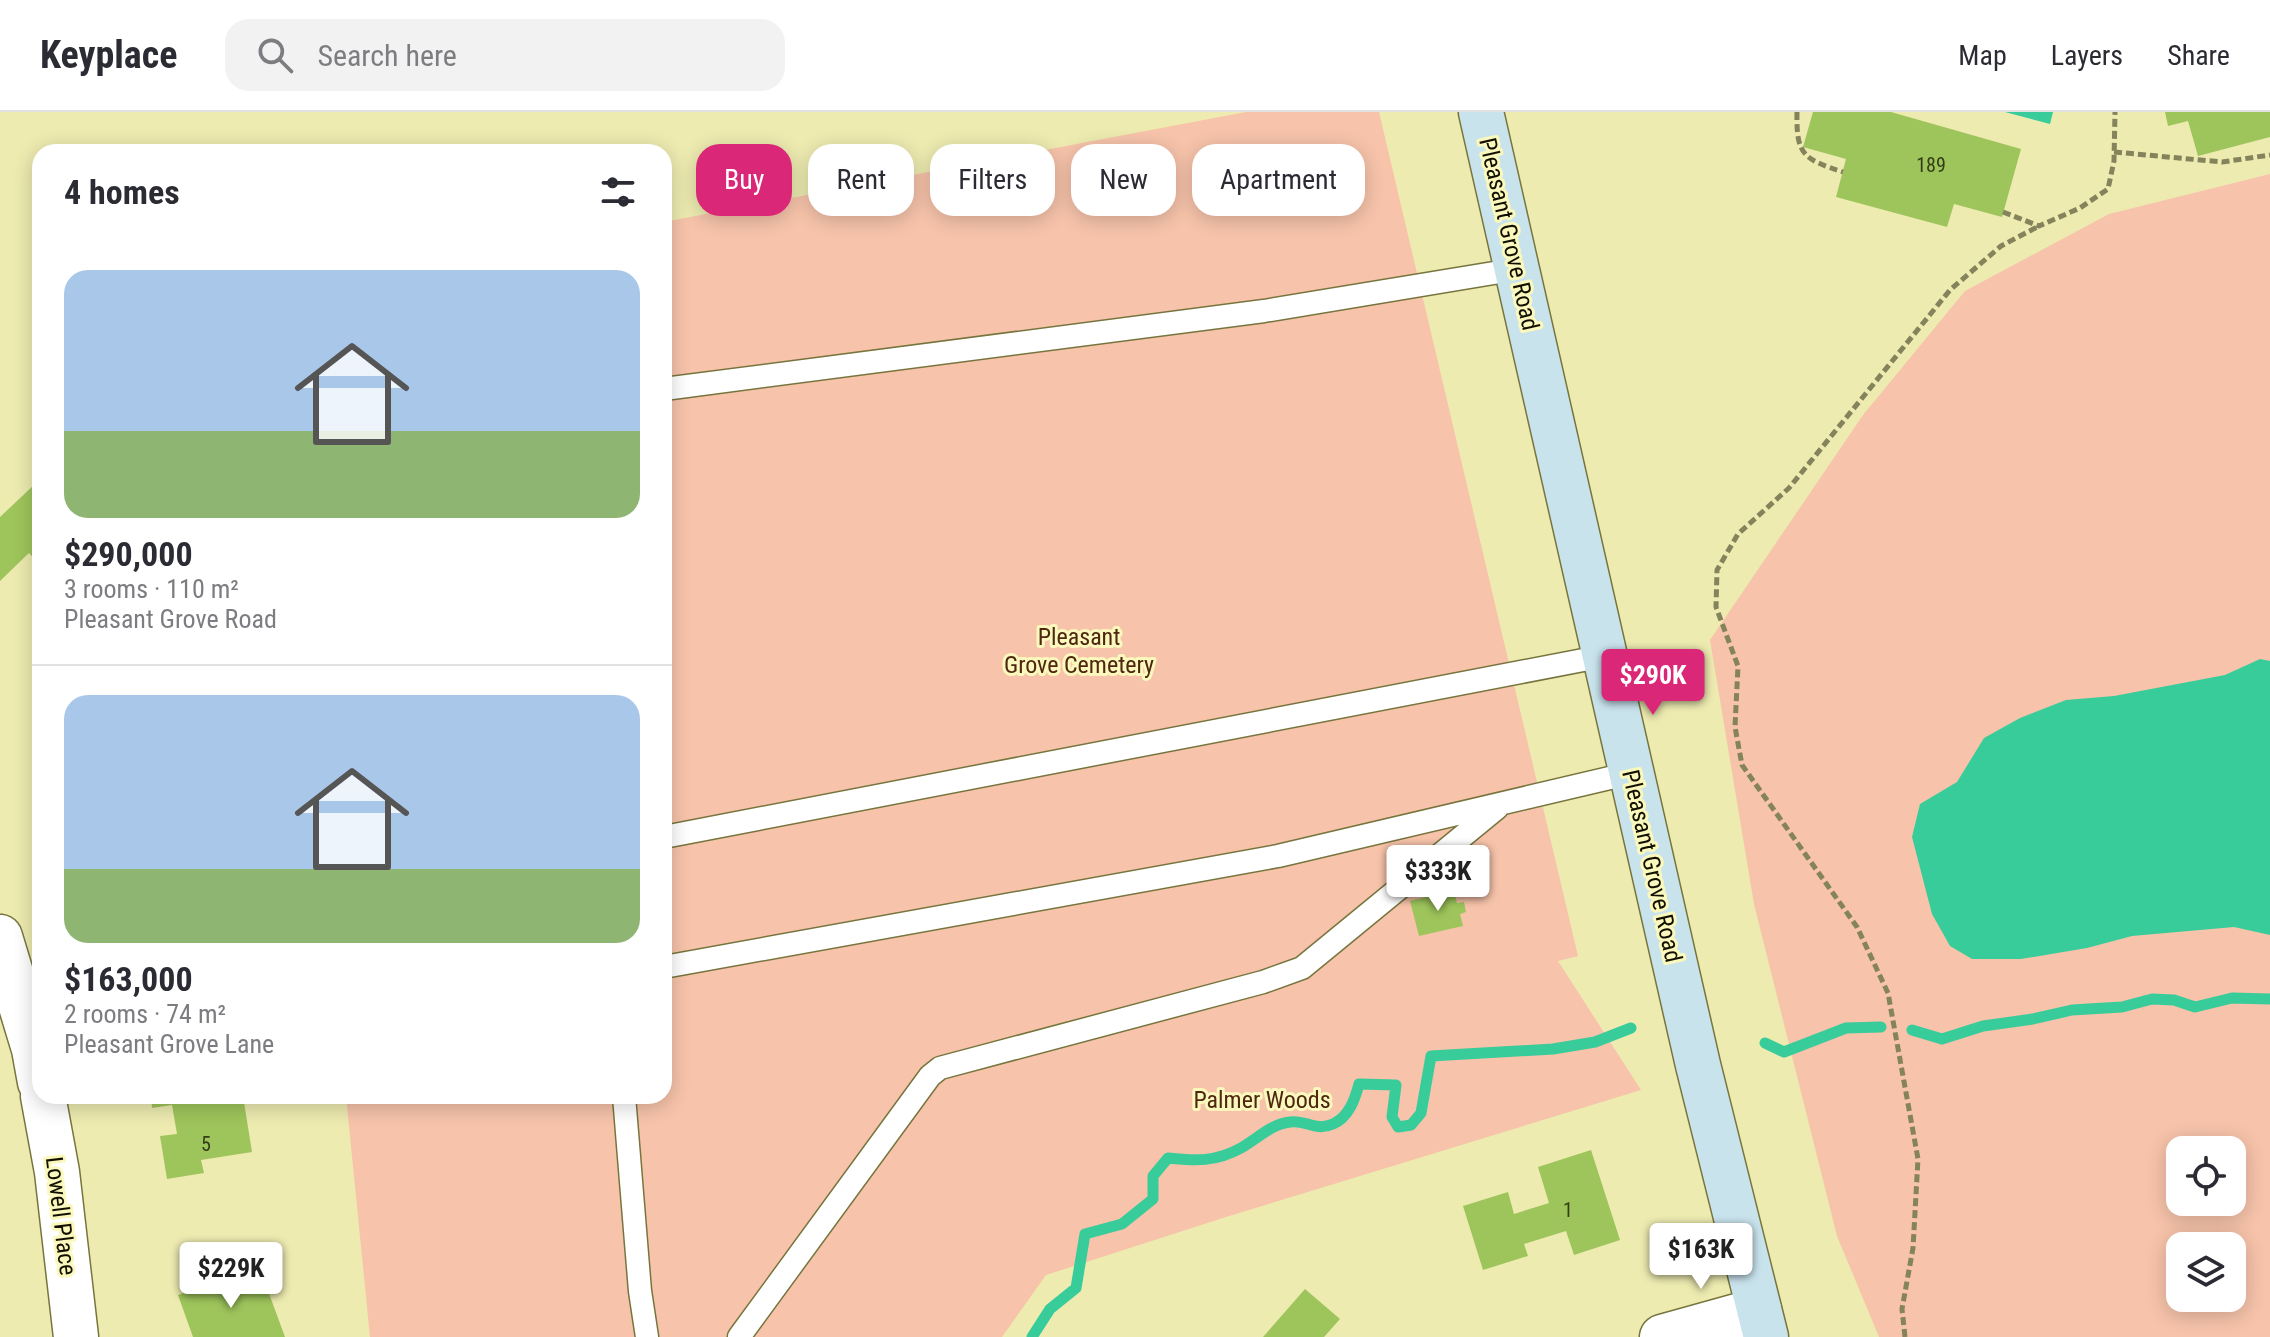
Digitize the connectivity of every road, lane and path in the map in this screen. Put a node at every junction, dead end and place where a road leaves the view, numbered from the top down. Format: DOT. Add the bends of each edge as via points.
graph roads {
  1 [pos="1481,112"];
  2 [pos="1797,112"];
  3 [pos="2115,112"];
  4 [pos="2114,152"];
  5 [pos="2270,155"];
  6 [pos="1843,172"];
  7 [pos="2003,212"];
  8 [pos="2039,226"];
  9 [pos="1518,269"];
  10 [pos="672,388"];
  11 [pos="1604,656"];
  12 [pos="1631,773"];
  13 [pos="1501,804"];
  14 [pos="672,835"];
  15 [pos="0,937"];
  16 [pos="672,966"];
  17 [pos="32,1042"];
  18 [pos="44,1104"];
  19 [pos="625,1104"];
  20 [pos="1762,1323"];
  21 [pos="76,1337"];
  22 [pos="647,1337"];
  23 [pos="739,1337"];
  24 [pos="1662,1337"];
  25 [pos="1905,1337"];
  1 -- 9 [label="street, Pleasant Grove Road"];
  2 -- 6 [label="path" via="1801,149 1812,162"];
  3 -- 4 [label="path"];
  4 -- 5 [label="path" via="2222,162"];
  4 -- 8 [label="path" via="2108,189"];
  7 -- 8 [label="path"];
  8 -- 25 [label="path" via="2001,246 1950,290 1789,488 1738,534 1717,570 1716,607 1738,666 1735,727 1742,765 1857,927 1888,993 1918,1159 1913,1248 1902,1309"];
  9 -- 10 [label="lane" via="1264,311"];
  9 -- 11 [label="street, Pleasant Grove Road"];
  11 -- 12 [label="street, Pleasant Grove Road"];
  11 -- 14 [label="lane"];
  12 -- 13 [label="lane"];
  12 -- 20 [label="street, Pleasant Grove Road"];
  13 -- 16 [label="lane" via="1278,856"];
  13 -- 23 [label="lane" via="1302,968 940,1068"];
  15 -- 17 [label="street"];
  18 -- 21 [label="street, Lowell Place"];
  19 -- 22 [label="lane"];
  20 -- 24 [label="street"];
}
